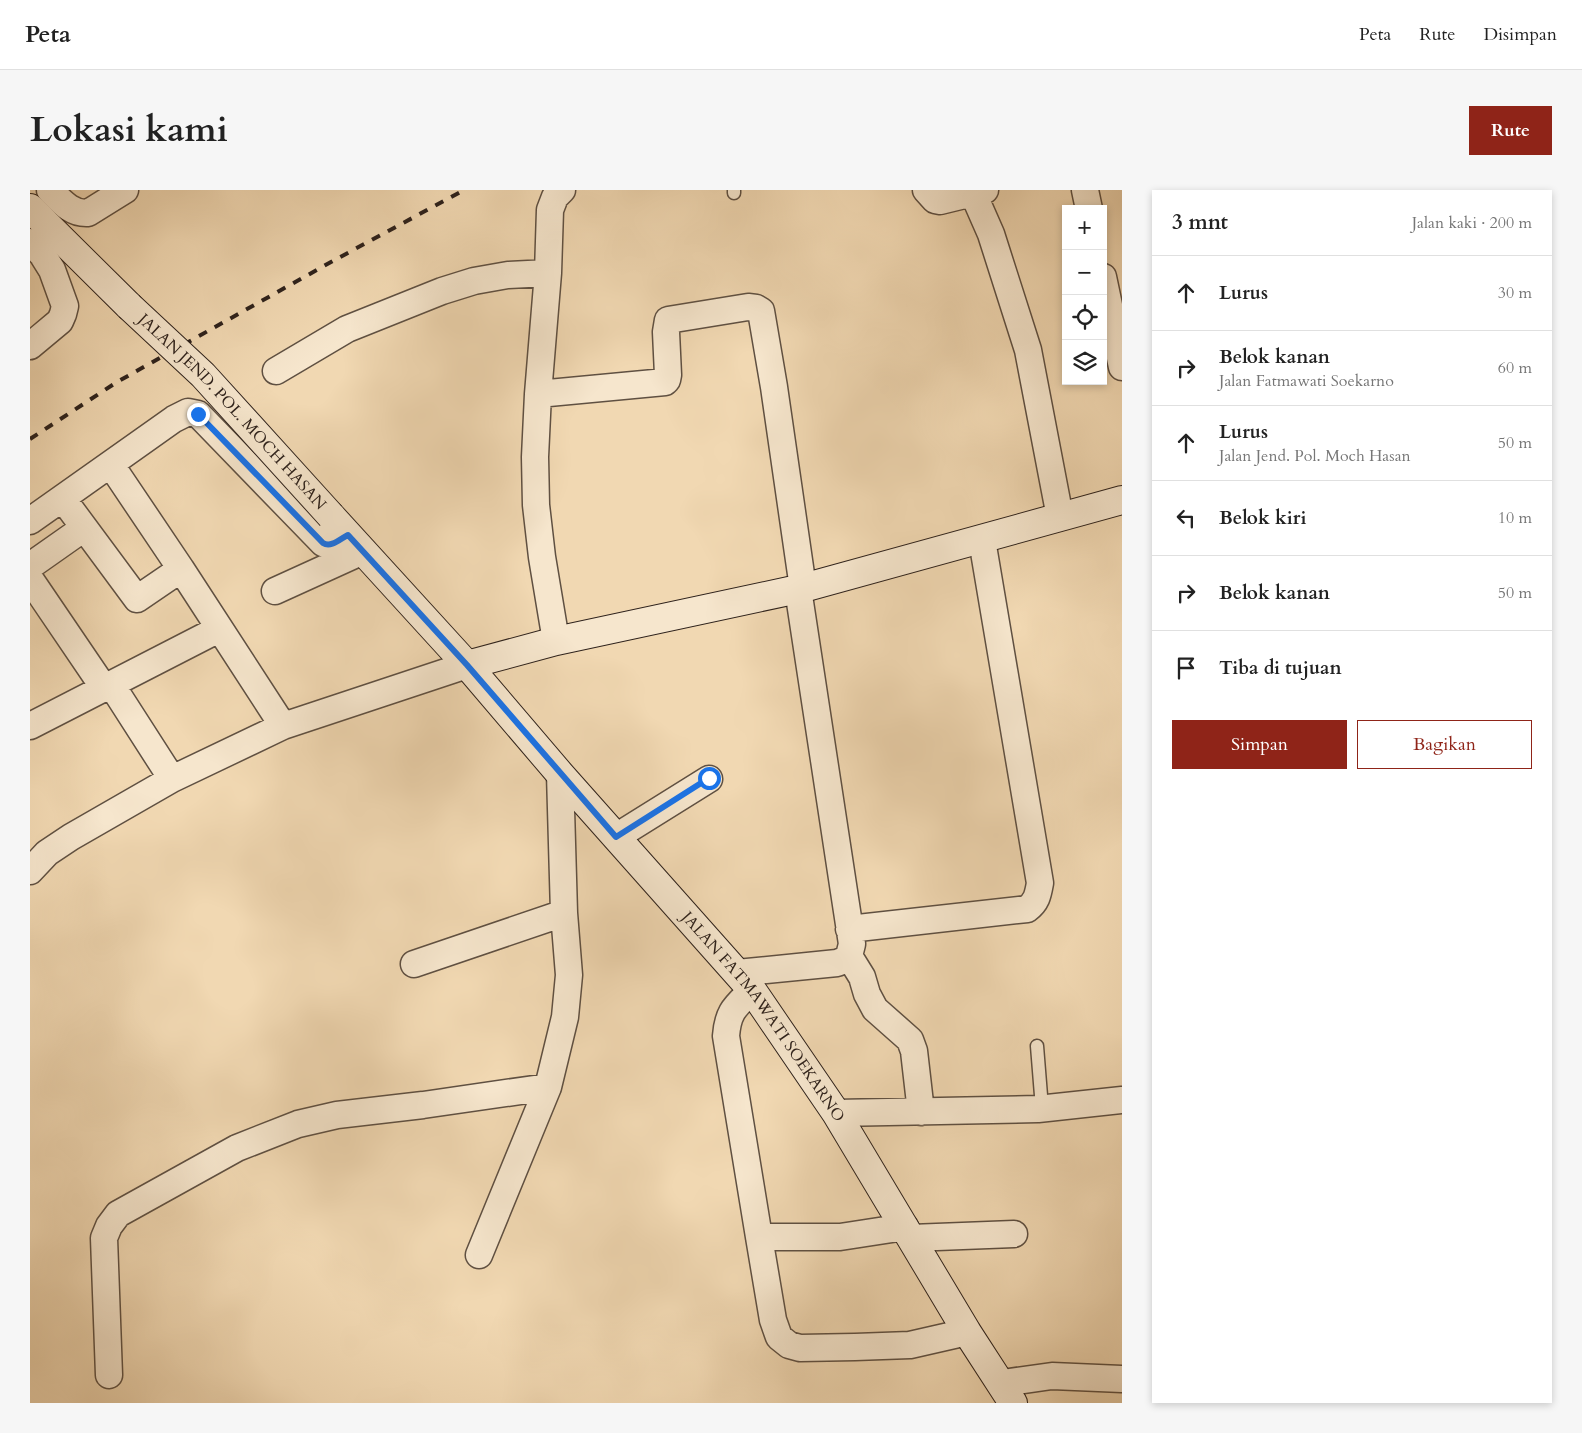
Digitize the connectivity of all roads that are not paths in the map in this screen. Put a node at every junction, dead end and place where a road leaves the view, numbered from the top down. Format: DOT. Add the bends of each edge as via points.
graph roads {
  1 [pos="50,190"];
  2 [pos="125,190"];
  3 [pos="562,190"];
  4 [pos="926,190"];
  5 [pos="1085,190"];
  6 [pos="979,192"];
  7 [pos="1088,205"];
  8 [pos="30,208"];
  9 [pos="30,242"];
  10 [pos="548,273"];
  11 [pos="1107,295"];
  12 [pos="30,346"];
  13 [pos="1122,367"];
  14 [pos="276,371"];
  15 [pos="538,394"];
  16 [pos="111,465"];
  17 [pos="63,499"];
  18 [pos="1122,500"];
  19 [pos="1060,517"];
  20 [pos="30,521"];
  21 [pos="84,528"];
  22 [pos="344,537"];
  23 [pos="982,540"];
  24 [pos="30,566"];
  25 [pos="181,569"];
  26 [pos="30,580"];
  27 [pos="800,589"];
  28 [pos="275,591"];
  29 [pos="219,629"];
  30 [pos="556,641"];
  31 [pos="467,665"];
  32 [pos="108,686"];
  33 [pos="30,726"];
  34 [pos="283,726"];
  35 [pos="560,774"];
  36 [pos="709,778"];
  37 [pos="172,779"];
  38 [pos="616,837"];
  39 [pos="30,871"];
  40 [pos="564,913"];
  41 [pos="849,929"];
  42 [pos="849,956"];
  43 [pos="414,964"];
  44 [pos="744,981"];
  45 [pos="1038,1046"];
  46 [pos="548,1088"];
  47 [pos="1122,1100"];
  48 [pos="1042,1108"];
  49 [pos="921,1112"];
  50 [pos="836,1113"];
  51 [pos="908,1233"];
  52 [pos="1014,1234"];
  53 [pos="758,1238"];
  54 [pos="479,1255"];
  55 [pos="967,1332"];
  56 [pos="109,1375"];
  57 [pos="1122,1380"];
  58 [pos="1007,1393"];
  1 -- 2 [label="street" via="70,209 82,214"];
  3 -- 10 [label="street" via="550,210"];
  4 -- 6 [label="street" via="940,201"];
  5 -- 7 [label="street"];
  6 -- 19 [label="street" via="1028,350"];
  8 -- 22 [label="main road, JALAN JEND. POL. MOCH HASAN, bridge" via="203,375"];
  9 -- 12 [label="street" via="52,270 65,306 60,321"];
  10 -- 14 [label="street" via="508,275 442,291 347,330"];
  10 -- 15 [label="street"];
  11 -- 13 [label="street"];
  15 -- 27 [label="street" via="665,382 668,375 668,320 748,307 761,311"];
  15 -- 30 [label="street" via="536,505"];
  16 -- 17 [label="street"];
  16 -- 22 [label="street" via="174,419 188,412 198,414 323,543 326,545"];
  16 -- 25 [label="street"];
  17 -- 20 [label="street"];
  17 -- 21 [label="street"];
  18 -- 19 [label="main road"];
  19 -- 23 [label="main road"];
  21 -- 24 [label="street"];
  21 -- 25 [label="street" via="129,605"];
  22 -- 28 [label="street"];
  22 -- 31 [label="main road, JALAN JEND. POL. MOCH HASAN"];
  23 -- 27 [label="main road"];
  23 -- 41 [label="street" via="1040,883 1036,900 1027,909"];
  25 -- 29 [label="street"];
  26 -- 32 [label="street"];
  27 -- 30 [label="main road"];
  27 -- 41 [label="street"];
  29 -- 32 [label="street"];
  29 -- 34 [label="street"];
  30 -- 31 [label="main road"];
  31 -- 34 [label="street"];
  31 -- 35 [label="main road, JALAN FATMAWATI SOEKARNO"];
  32 -- 33 [label="street"];
  32 -- 37 [label="street"];
  34 -- 37 [label="street"];
  35 -- 38 [label="main road, JALAN FATMAWATI SOEKARNO"];
  35 -- 40 [label="street"];
  36 -- 38 [label="street"];
  37 -- 39 [label="street" via="71,837 47,853"];
  38 -- 44 [label="main road, JALAN FATMAWATI SOEKARNO"];
  40 -- 43 [label="street"];
  40 -- 46 [label="street" via="569,975 565,1017"];
  41 -- 42 [label="street" via="852,944"];
  42 -- 44 [label="street" via="837,963"];
  42 -- 49 [label="street" via="875,1009 910,1040"];
  44 -- 50 [label="main road, JALAN FATMAWATI SOEKARNO"];
  44 -- 53 [label="street" via="727,1022 726,1036"];
  45 -- 48 [label="lane"];
  46 -- 54 [label="street"];
  46 -- 56 [label="street" via="337,1115 298,1124 237,1148 118,1214 108,1226 104,1238"];
  47 -- 48 [label="street"];
  48 -- 49 [label="street"];
  49 -- 50 [label="street"];
  50 -- 51 [label="main road, JALAN FATMAWATI SOEKARNO"];
  51 -- 52 [label="street"];
  51 -- 53 [label="street"];
  51 -- 55 [label="main road, JALAN FATMAWATI SOEKARNO"];
  53 -- 55 [label="street" via="773,1320 779,1337 789,1345 800,1348 910,1345"];
  55 -- 58 [label="main road, JALAN FATMAWATI SOEKARNO"];
  57 -- 58 [label="street" via="1052,1376"];
}
